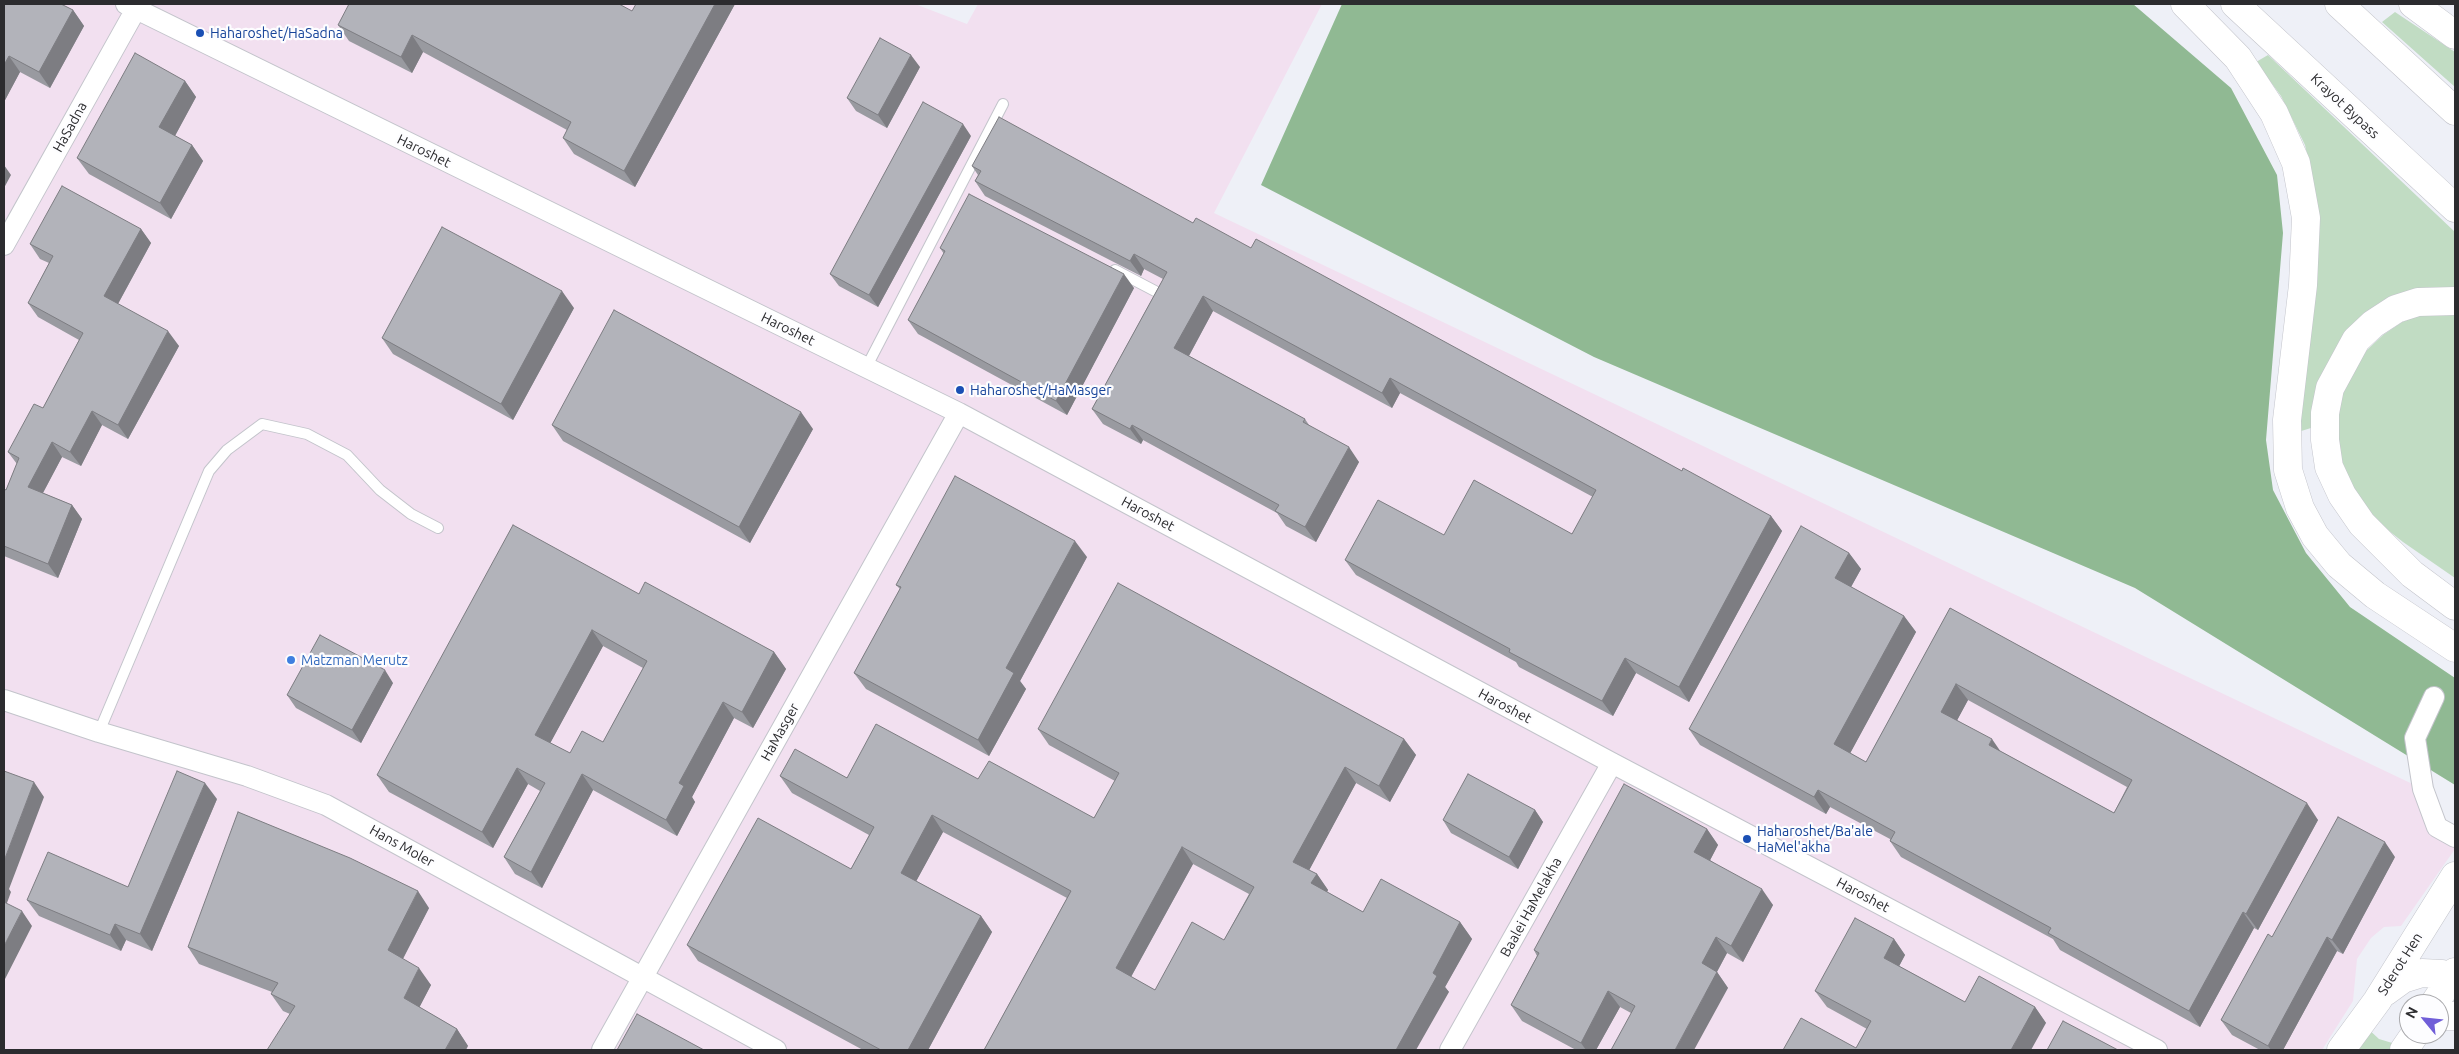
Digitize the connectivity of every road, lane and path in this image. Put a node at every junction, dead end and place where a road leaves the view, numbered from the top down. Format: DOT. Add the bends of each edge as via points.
graph roads {
  1 [pos="2185,4"];
  2 [pos="2236,4"];
  3 [pos="2339,4"];
  4 [pos="2413,4"];
  5 [pos="131,6"];
  6 [pos="2455,35"];
  7 [pos="1003,104"];
  8 [pos="2455,111"];
  9 [pos="2455,208"];
  10 [pos="4,245"];
  11 [pos="1104,264"];
  12 [pos="1155,291"];
  13 [pos="2455,301"];
  14 [pos="866,368"];
  15 [pos="959,413"];
  16 [pos="438,528"];
  17 [pos="2455,606"];
  18 [pos="2455,648"];
  19 [pos="2434,697"];
  20 [pos="4,700"];
  21 [pos="100,732"];
  22 [pos="1612,763"];
  23 [pos="2455,837"];
  24 [pos="2455,876"];
  25 [pos="2454,976"];
  26 [pos="643,977"];
  27 [pos="2441,994"];
  28 [pos="2377,1001"];
  29 [pos="602,1050"];
  30 [pos="776,1050"];
  31 [pos="1450,1050"];
  32 [pos="2157,1050"];
  33 [pos="2341,1050"];
  1 -- 18 [label="main road" via="2238,58 2274,113 2296,163 2306,218 2303,285 2287,420 2288,470 2300,508 2315,536 2339,565 2374,595"];
  2 -- 9 [label="main road, Krayot Bypass"];
  3 -- 8 [label="main road"];
  4 -- 6 [label="main road"];
  5 -- 10 [label="street, HaSadna"];
  5 -- 14 [label="street, Haroshet"];
  7 -- 14 [label="lane" via="963,192"];
  11 -- 12 [label="lane"];
  13 -- 17 [label="main road" via="2418,302 2396,309 2356,340 2330,388 2325,413 2325,440 2329,467 2342,495 2362,524 2412,574"];
  14 -- 15 [label="street, Haroshet"];
  15 -- 22 [label="street, Haroshet"];
  15 -- 26 [label="street, HaMasger"];
  16 -- 21 [label="lane" via="411,514 380,490 347,455 307,434 262,424 227,450 209,471"];
  19 -- 23 [label="street" via="2415,738 2423,789 2437,827"];
  20 -- 21 [label="street, Hans Moler"];
  21 -- 26 [label="street, Hans Moler" via="247,776 326,805"];
  22 -- 31 [label="street, Baalei HaMelakha"];
  22 -- 32 [label="street, Haroshet"];
  24 -- 28 [label="main road, Sderot Hen"];
  25 -- 27 [label="main road"];
  25 -- 28 [label="main road" via="2432,972 2413,975 2397,982"];
  26 -- 29 [label="street, HaMasger"];
  26 -- 30 [label="street, Hans Moler"];
  28 -- 33 [label="main road, Sderot Hen"];
}
